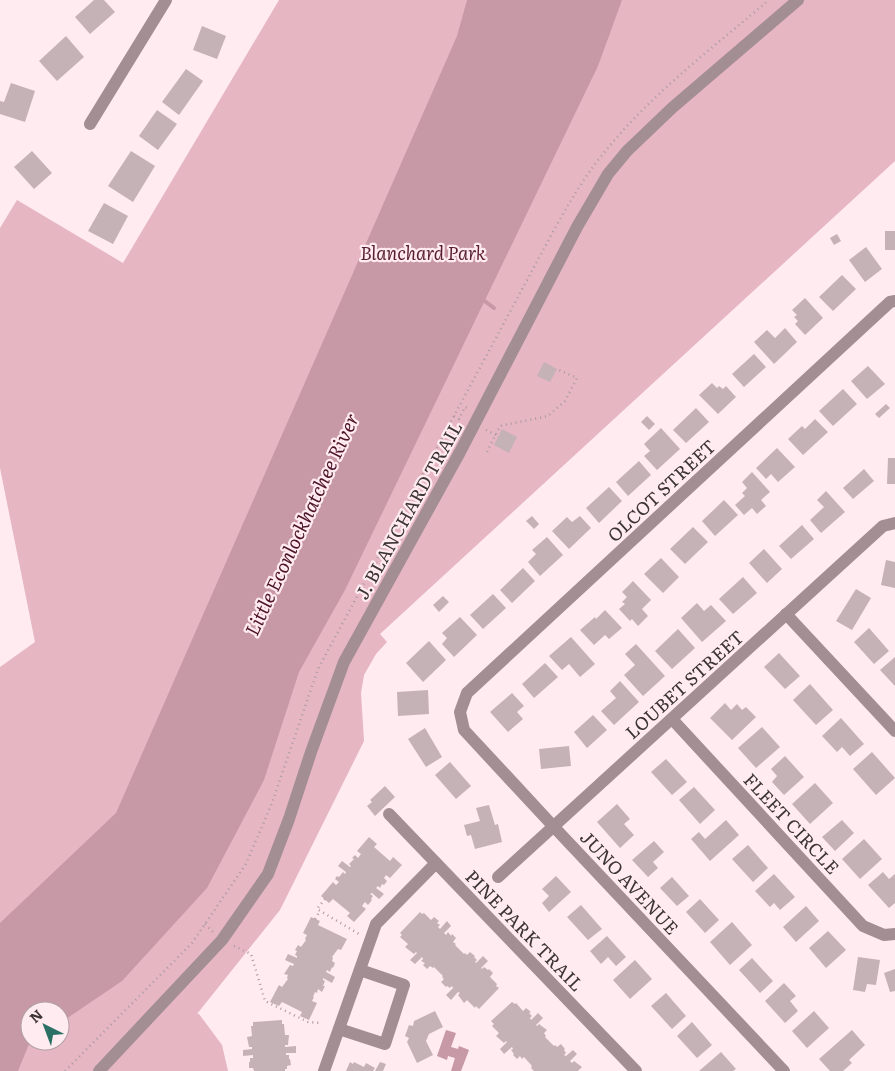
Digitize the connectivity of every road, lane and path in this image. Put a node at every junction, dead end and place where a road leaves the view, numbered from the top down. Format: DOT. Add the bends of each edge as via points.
graph roads {
  1 [pos="166,0"];
  2 [pos="798,0"];
  3 [pos="90,124"];
  4 [pos="895,302"];
  5 [pos="557,369"];
  6 [pos="480,427"];
  7 [pos="496,435"];
  8 [pos="488,452"];
  9 [pos="895,522"];
  10 [pos="786,614"];
  11 [pos="460,712"];
  12 [pos="672,719"];
  13 [pos="895,731"];
  14 [pos="389,814"];
  15 [pos="554,827"];
  16 [pos="436,863"];
  17 [pos="498,877"];
  18 [pos="325,899"];
  19 [pos="320,910"];
  20 [pos="315,919"];
  21 [pos="895,934"];
  22 [pos="365,938"];
  23 [pos="222,940"];
  24 [pos="360,970"];
  25 [pos="322,1023"];
  26 [pos="339,1029"];
  27 [pos="99,1071"];
  28 [pos="324,1071"];
  29 [pos="636,1071"];
  30 [pos="784,1071"];
  1 -- 3 [label="street"];
  2 -- 23 [label="street, J. BLANCHARD TRAIL" via="672,108 608,174 344,662 268,874"];
  4 -- 11 [label="street, OLCOT STREET" via="890,302 467,692"];
  5 -- 7 [label="path" via="577,378 565,401 548,416 500,426"];
  6 -- 7 [label="path"];
  7 -- 8 [label="path"];
  9 -- 10 [label="street, LOUBET STREET" via="883,526"];
  10 -- 12 [label="street, LOUBET STREET"];
  10 -- 13 [label="street"];
  11 -- 15 [label="street, JUNO AVENUE" via="464,730"];
  12 -- 15 [label="street, LOUBET STREET"];
  12 -- 21 [label="street, FLEET CIRCLE" via="863,926 884,935"];
  14 -- 16 [label="street, PINE PARK TRAIL"];
  15 -- 17 [label="street, LOUBET STREET"];
  15 -- 30 [label="street, JUNO AVENUE"];
  16 -- 24 [label="street" via="376,924"];
  16 -- 29 [label="street, PINE PARK TRAIL"];
  18 -- 19 [label="path" via="317,909"];
  19 -- 20 [label="path"];
  19 -- 22 [label="path"];
  23 -- 25 [label="path" via="251,954 265,1001 308,1022"];
  23 -- 27 [label="street, J. BLANCHARD TRAIL"];
  24 -- 26 [label="street"];
  24 -- 26 [label="street" via="404,985 385,1044"];
  26 -- 28 [label="street"];
}
